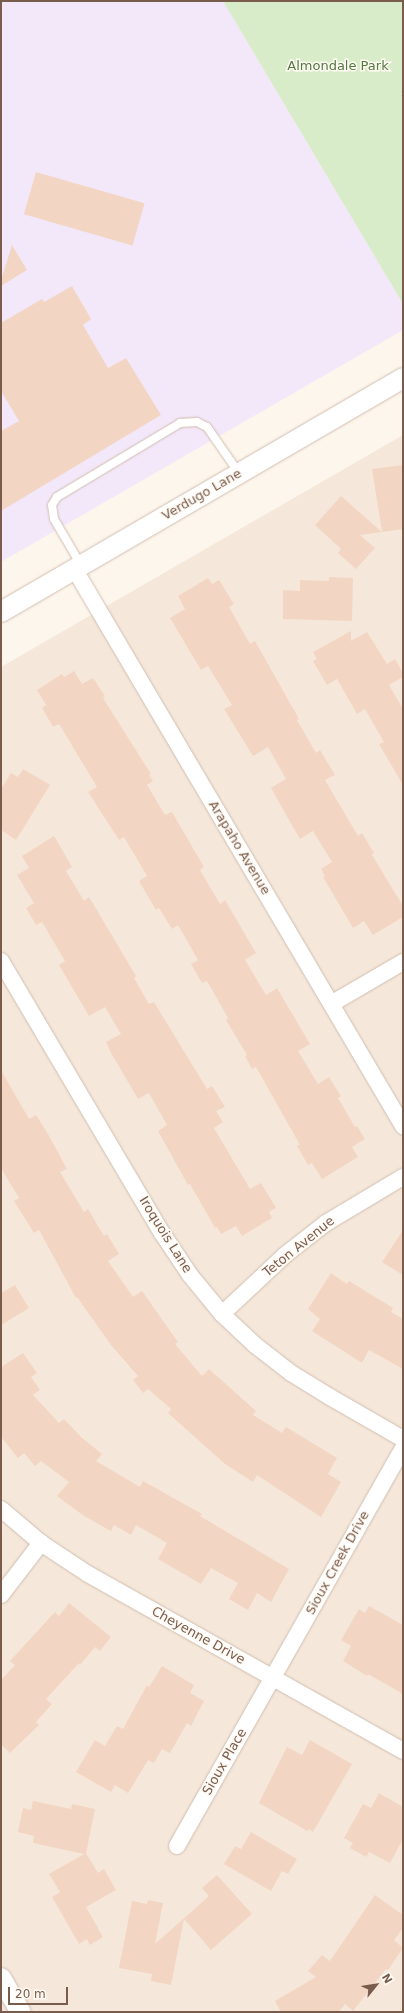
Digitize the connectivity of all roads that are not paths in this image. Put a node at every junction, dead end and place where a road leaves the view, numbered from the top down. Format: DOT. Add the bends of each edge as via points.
graph roads {
  1 [pos="403,378"];
  2 [pos="240,473"];
  3 [pos="78,568"];
  4 [pos="1,612"];
  5 [pos="1,961"];
  6 [pos="403,962"];
  7 [pos="331,1004"];
  8 [pos="403,1126"];
  9 [pos="403,1177"];
  10 [pos="222,1314"];
  11 [pos="403,1439"];
  12 [pos="403,1448"];
  13 [pos="1,1509"];
  14 [pos="41,1543"];
  15 [pos="1,1595"];
  16 [pos="273,1678"];
  17 [pos="403,1751"];
  18 [pos="176,1846"];
  19 [pos="1,1978"];
  20 [pos="21,2012"];
  1 -- 2 [label="street, Verdugo Lane"];
  2 -- 3 [label="street, Verdugo Lane"];
  2 -- 3 [label="lane" via="207,427 197,422 180,423 57,497 52,505 54,519"];
  3 -- 4 [label="street, Verdugo Lane"];
  3 -- 7 [label="street, Arapaho Avenue"];
  5 -- 10 [label="street, Iroquois Lane" via="162,1232 190,1275"];
  6 -- 7 [label="street"];
  7 -- 8 [label="street, Arapaho Avenue"];
  9 -- 10 [label="street, Teton Avenue" via="326,1223 285,1254"];
  10 -- 11 [label="street, Iroquois Lane" via="255,1345 291,1373"];
  12 -- 16 [label="street, Sioux Creek Drive"];
  13 -- 14 [label="street, Cheyenne Drive"];
  14 -- 15 [label="street"];
  14 -- 16 [label="street, Cheyenne Drive" via="88,1574"];
  16 -- 17 [label="street, Cheyenne Drive"];
  16 -- 18 [label="street, Sioux Place"];
  19 -- 20 [label="street"];
}
